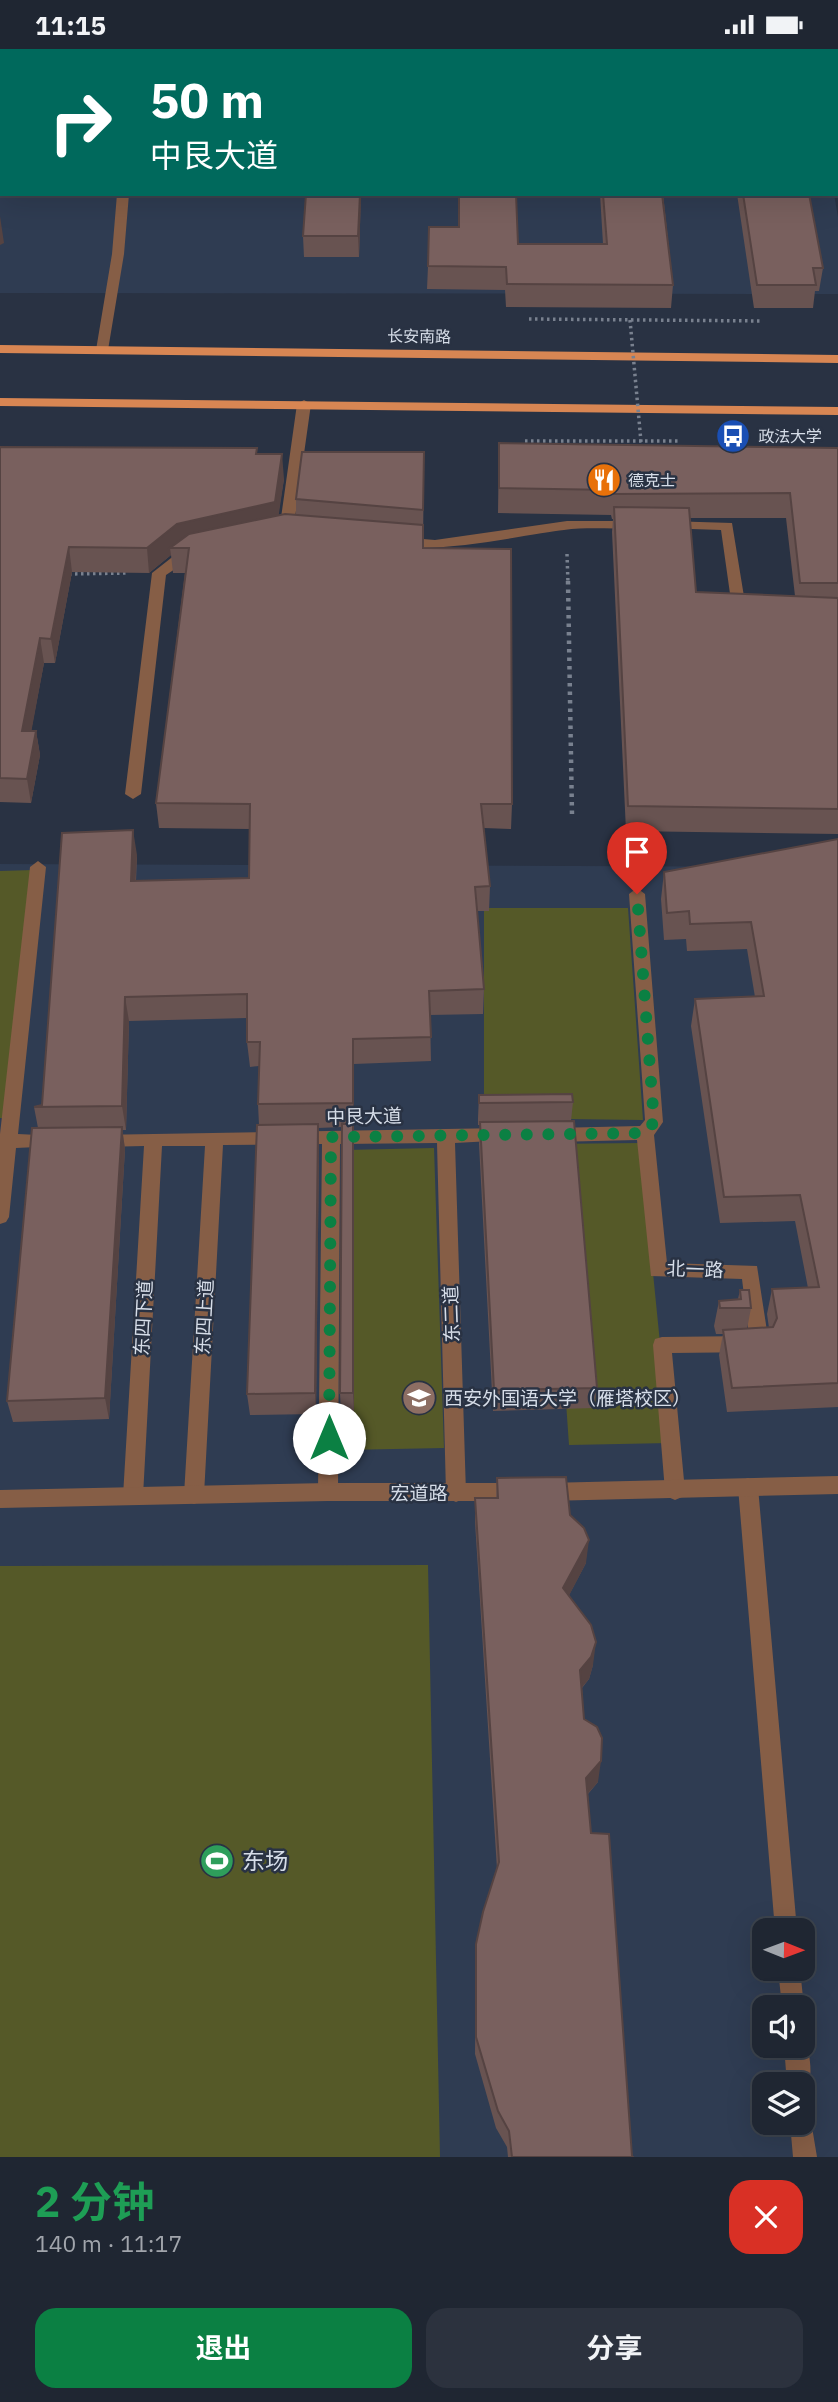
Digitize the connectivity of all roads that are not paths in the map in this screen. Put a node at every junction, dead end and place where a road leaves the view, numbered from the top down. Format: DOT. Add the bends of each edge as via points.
graph roads {
  1 [pos="123,196"];
  2 [pos="0,349"];
  3 [pos="102,350"];
  4 [pos="838,359"];
  5 [pos="0,402"];
  6 [pos="304,404"];
  7 [pos="838,411"];
  8 [pos="286,533"];
  9 [pos="381,540"];
  10 [pos="210,548"];
  11 [pos="752,615"];
  12 [pos="133,794"];
  13 [pos="38,867"];
  14 [pos="637,894"];
  15 [pos="645,1133"];
  16 [pos="446,1136"];
  17 [pos="331,1137"];
  18 [pos="214,1139"];
  19 [pos="153,1140"];
  20 [pos="5,1141"];
  21 [pos="0,1217"];
  22 [pos="838,1485"];
  23 [pos="748,1487"];
  24 [pos="675,1490"];
  25 [pos="328,1492"];
  26 [pos="456,1493"];
  27 [pos="194,1495"];
  28 [pos="134,1496"];
  29 [pos="0,1499"];
  30 [pos="785,1918"];
  31 [pos="804,2135"];
  32 [pos="806,2157"];
  1 -- 3 [label="street"];
  2 -- 3 [label="main road, 长安南路"];
  3 -- 4 [label="main road, 长安南路"];
  5 -- 6 [label="main road"];
  6 -- 7 [label="main road"];
  6 -- 8 [label="street"];
  9 -- 11 [label="street" via="435,544 567,525 727,526 739,615"];
  10 -- 12 [label="street" via="184,554 159,573"];
  13 -- 20 [label="street"];
  14 -- 15 [label="street, 北一路" via="654,1122"];
  15 -- 16 [label="street, 中艮大道"];
  15 -- 24 [label="street, 北一路" via="658,1271 750,1271 760,1344 662,1345"];
  16 -- 17 [label="street, 中艮大道"];
  16 -- 26 [label="street, 东二道"];
  17 -- 18 [label="street, 中艮大道"];
  17 -- 25 [label="street"];
  18 -- 19 [label="street, 中艮大道"];
  18 -- 27 [label="street, 东四上道"];
  19 -- 20 [label="street, 中艮大道"];
  19 -- 28 [label="street, 东四下道"];
  20 -- 21 [label="street"];
  22 -- 23 [label="street, 宏道路"];
  23 -- 24 [label="street, 宏道路"];
  23 -- 30 [label="street"];
  24 -- 26 [label="street, 宏道路"];
  25 -- 26 [label="street, 宏道路"];
  25 -- 27 [label="street, 宏道路"];
  27 -- 28 [label="street, 宏道路"];
  28 -- 29 [label="street, 宏道路"];
  31 -- 32 [label="street"];
}
